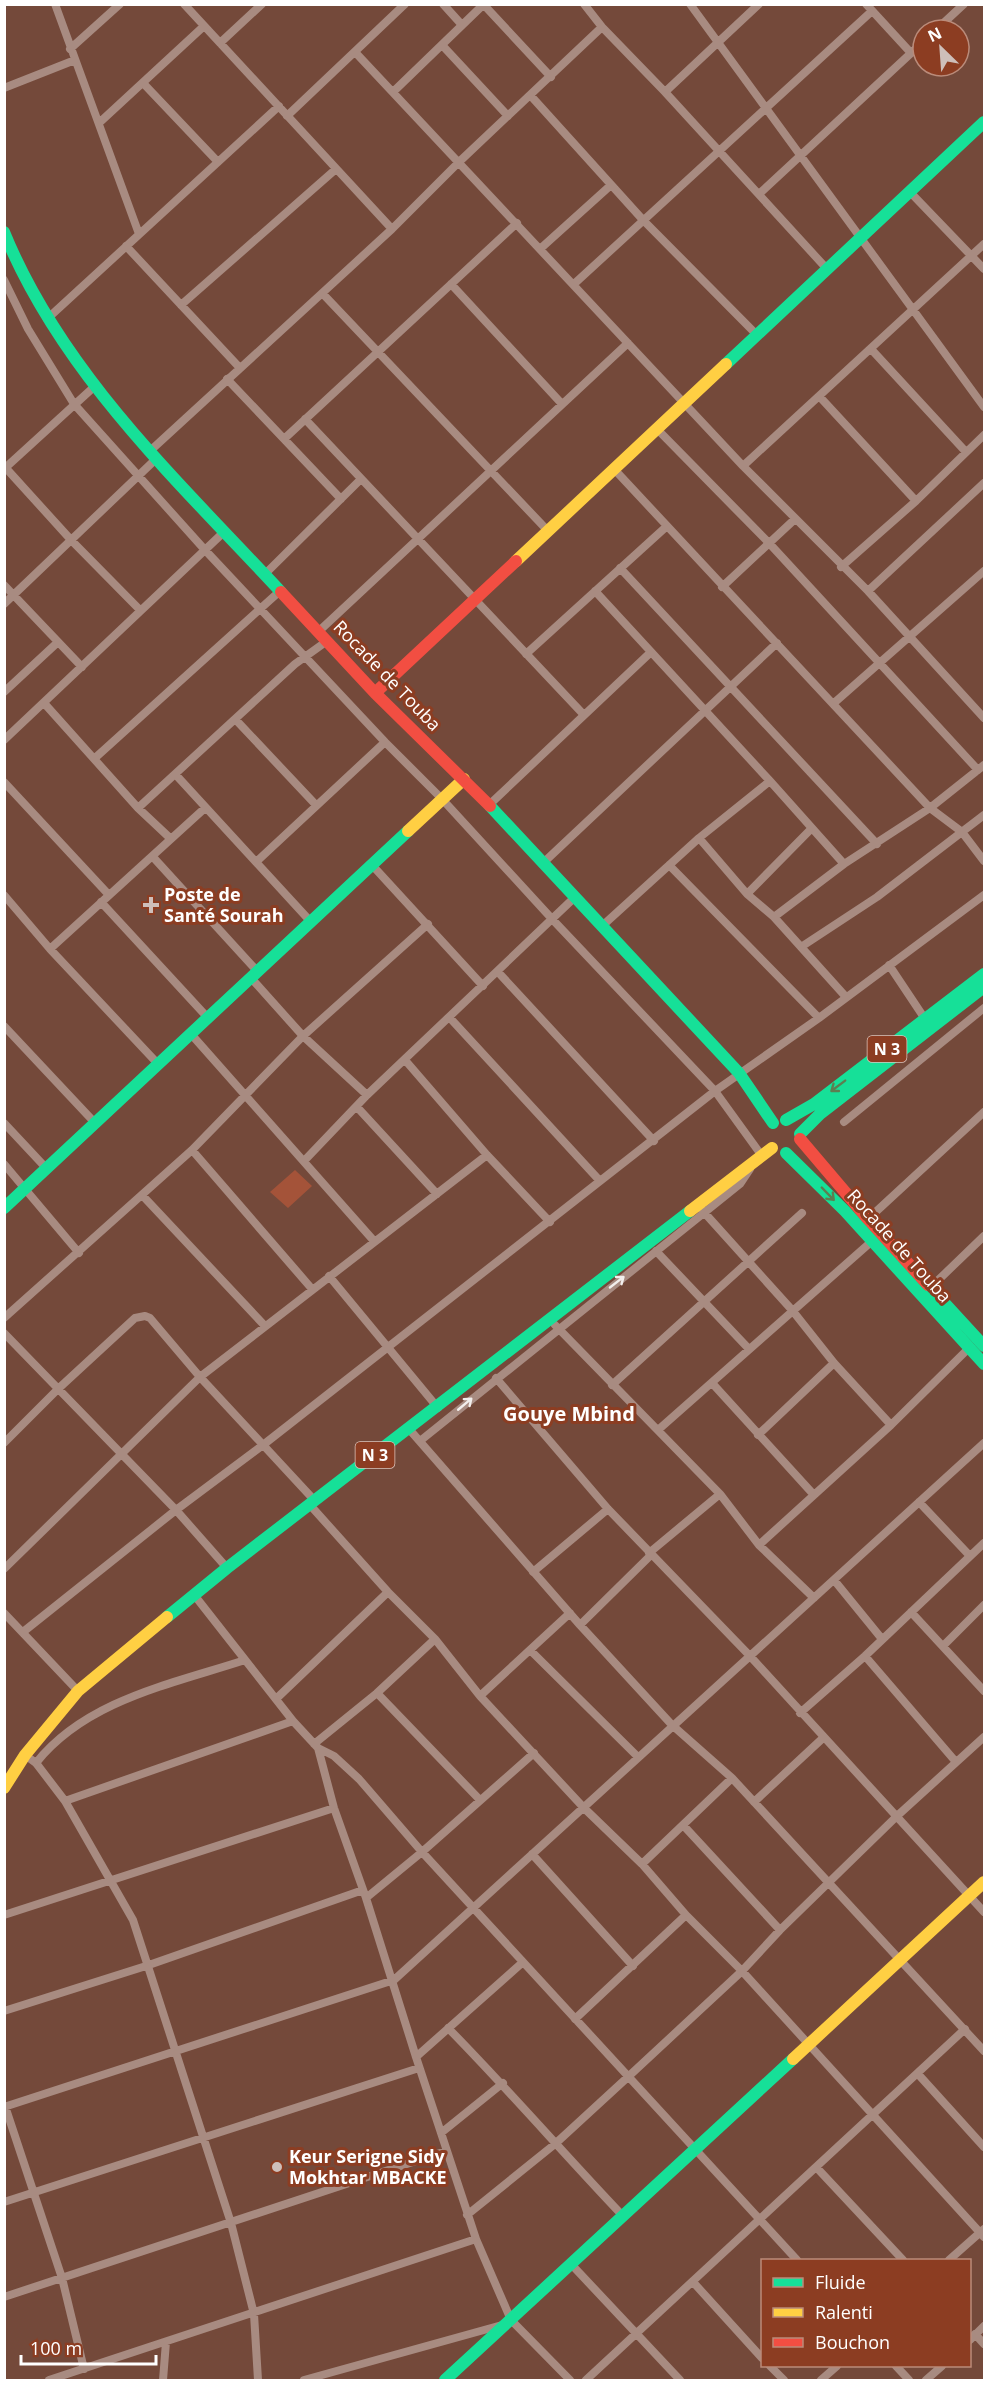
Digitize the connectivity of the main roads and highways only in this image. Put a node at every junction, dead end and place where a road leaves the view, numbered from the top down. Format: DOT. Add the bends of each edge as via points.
graph roads {
  1 [pos="984,122"];
  2 [pos="4,232"];
  3 [pos="375,693"];
  4 [pos="464,779"];
  5 [pos="984,974"];
  6 [pos="984,987"];
  7 [pos="786,1120"];
  8 [pos="773,1123"];
  9 [pos="800,1137"];
  10 [pos="767,1152"];
  11 [pos="786,1153"];
  12 [pos="4,1208"];
  13 [pos="984,1346"];
  14 [pos="984,1364"];
  15 [pos="4,1788"];
  16 [pos="984,1881"];
  17 [pos="445,2380"];
  1 -- 3 [label="main road"];
  2 -- 3 [label="main road, Rocade de Touba" via="47,319 114,412"];
  3 -- 4 [label="main road, Rocade de Touba"];
  4 -- 8 [label="main road, Rocade de Touba" via="739,1073"];
  4 -- 12 [label="main road"];
  5 -- 7 [label="main road, N 3, one-way" via="814,1104"];
  6 -- 9 [label="main road, N 3" via="820,1114"];
  7 -- 8 [label="main road"];
  7 -- 9 [label="main road" via="795,1125"];
  8 -- 10 [label="main road" via="767,1135"];
  9 -- 11 [label="main road" via="797,1147"];
  9 -- 13 [label="main road, Rocade de Touba" via="868,1219"];
  10 -- 11 [label="main road"];
  10 -- 15 [label="main road, N 3" via="554,1325 227,1568 78,1691 25,1755"];
  11 -- 14 [label="main road, Rocade de Touba, one-way"];
  16 -- 17 [label="main road"];
}
